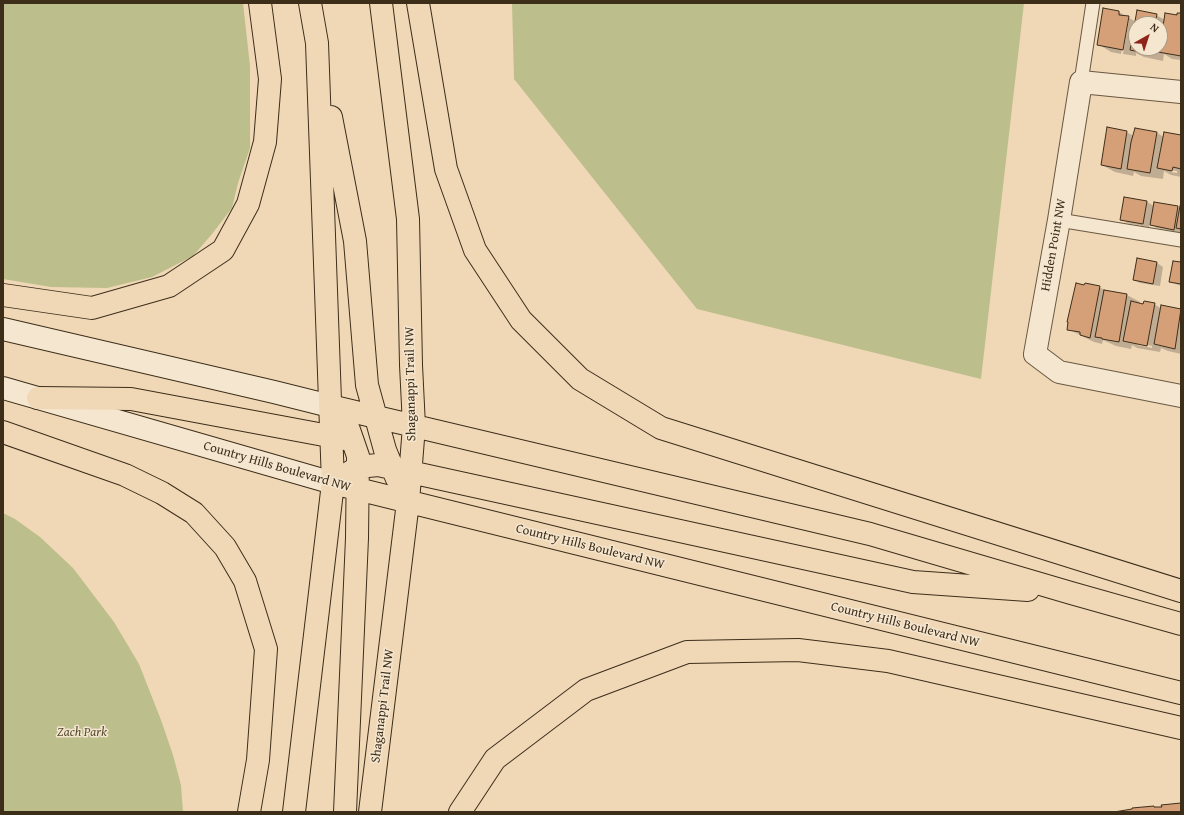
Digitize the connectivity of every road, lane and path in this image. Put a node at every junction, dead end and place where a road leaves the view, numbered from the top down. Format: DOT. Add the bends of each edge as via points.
graph roads {
  1 [pos="260,3"];
  2 [pos="310,3"];
  3 [pos="381,3"];
  4 [pos="418,3"];
  5 [pos="1093,3"];
  6 [pos="317,43"];
  7 [pos="1081,82"];
  8 [pos="1181,92"];
  9 [pos="1059,220"];
  10 [pos="1181,240"];
  11 [pos="3,295"];
  12 [pos="3,329"];
  13 [pos="3,388"];
  14 [pos="1181,396"];
  15 [pos="38,398"];
  16 [pos="330,406"];
  17 [pos="414,426"];
  18 [pos="379,427"];
  19 [pos="3,432"];
  20 [pos="332,436"];
  21 [pos="352,440"];
  22 [pos="358,467"];
  23 [pos="402,470"];
  24 [pos="333,483"];
  25 [pos="358,490"];
  26 [pos="408,502"];
  27 [pos="1181,591"];
  28 [pos="1071,593"];
  29 [pos="1181,624"];
  30 [pos="1181,693"];
  31 [pos="1181,728"];
  32 [pos="249,812"];
  33 [pos="294,812"];
  34 [pos="345,812"];
  35 [pos="370,812"];
  36 [pos="460,812"];
  1 -- 11 [label="main road" via="270,79 265,142 248,204 223,250 169,286 92,308"];
  2 -- 6 [label="main road"];
  3 -- 17 [label="main road, Shaganappi Trail NW" via="408,219"];
  4 -- 27 [label="main road" via="446,169 475,250 521,320 580,379 661,428"];
  5 -- 7 [label="lane"];
  6 -- 16 [label="main road"];
  6 -- 18 [label="main road" via="355,241 367,385"];
  7 -- 8 [label="main road"];
  7 -- 9 [label="main road, Hidden Point NW"];
  9 -- 10 [label="lane"];
  9 -- 14 [label="main road, Hidden Point NW" via="1035,354 1059,372"];
  12 -- 16 [label="main road"];
  13 -- 15 [label="main road, Country Hills Boulevard NW"];
  15 -- 20 [label="main road" via="131,399"];
  15 -- 24 [label="main road, Country Hills Boulevard NW"];
  16 -- 18 [label="main road"];
  16 -- 20 [label="main road"];
  16 -- 21 [label="main road" via="349,430"];
  17 -- 18 [label="main road"];
  17 -- 23 [label="main road, Shaganappi Trail NW"];
  17 -- 28 [label="main road" via="870,534"];
  18 -- 21 [label="main road" via="369,439"];
  18 -- 23 [label="main road" via="385,450"];
  19 -- 32 [label="main road" via="125,475 162,493 194,513 225,546 245,581 266,650 258,760"];
  20 -- 21 [label="main road"];
  20 -- 24 [label="main road"];
  21 -- 22 [label="main road" via="358,456"];
  22 -- 23 [label="main road" via="378,465"];
  22 -- 24 [label="main road"];
  22 -- 25 [label="main road"];
  23 -- 26 [label="main road"];
  23 -- 28 [label="main road" via="913,582"];
  24 -- 25 [label="main road, Country Hills Boulevard NW"];
  24 -- 33 [label="main road"];
  25 -- 26 [label="main road, Country Hills Boulevard NW"];
  25 -- 34 [label="main road"];
  26 -- 30 [label="main road, Country Hills Boulevard NW"];
  26 -- 35 [label="main road, Shaganappi Trail NW"];
  28 -- 29 [label="main road"];
  31 -- 36 [label="main road" via="888,661 798,650 687,652 586,690 495,759"];
}
